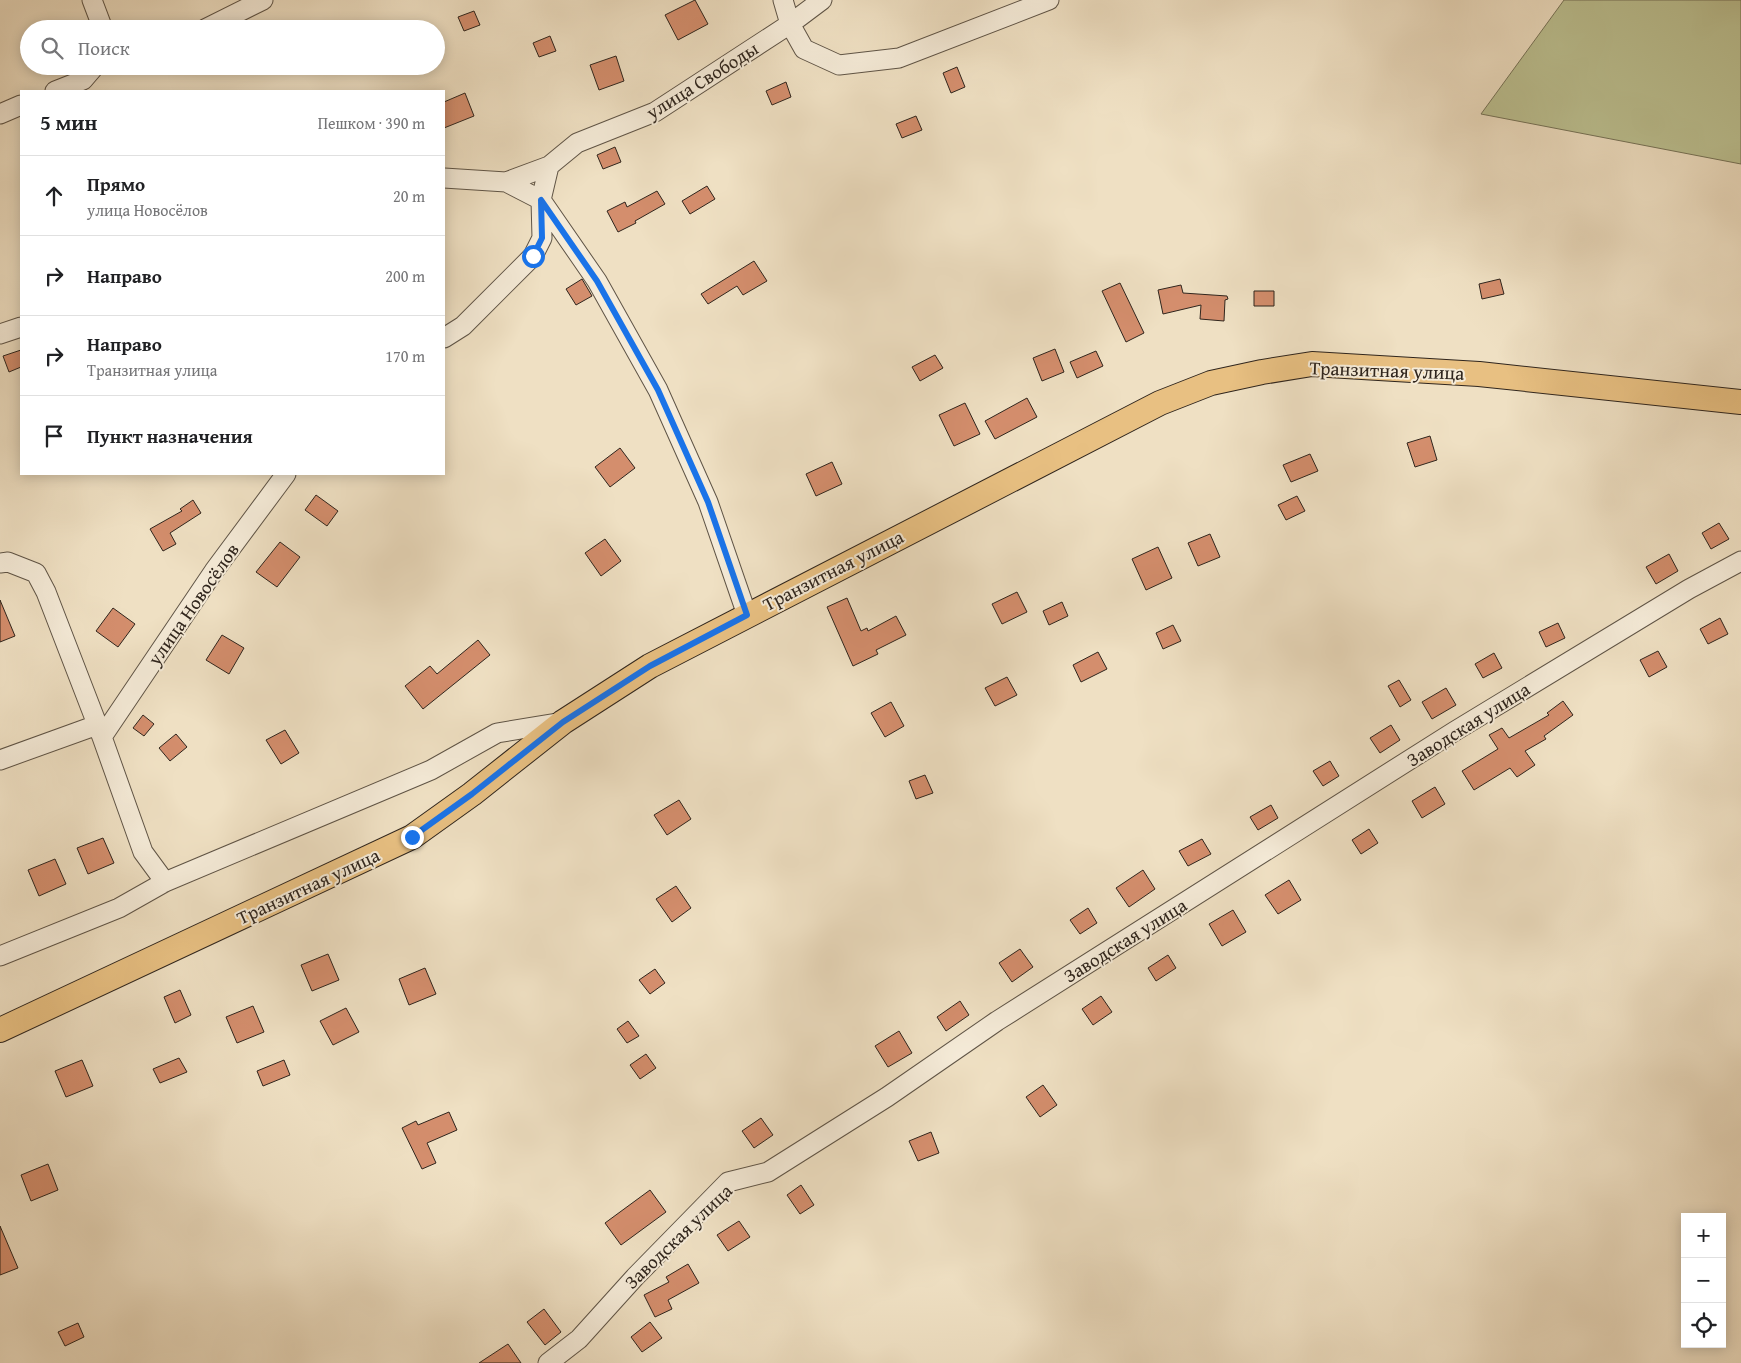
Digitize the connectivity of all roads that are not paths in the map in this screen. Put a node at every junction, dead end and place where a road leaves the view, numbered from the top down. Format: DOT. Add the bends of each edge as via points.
graph roads {
  1 [pos="92,0"];
  2 [pos="263,0"];
  3 [pos="783,0"];
  4 [pos="822,0"];
  5 [pos="1049,0"];
  6 [pos="100,20"];
  7 [pos="223,20"];
  8 [pos="790,24"];
  9 [pos="87,75"];
  10 [pos="58,90"];
  11 [pos="20,105"];
  12 [pos="0,114"];
  13 [pos="549,166"];
  14 [pos="445,178"];
  15 [pos="506,182"];
  16 [pos="541,200"];
  17 [pos="20,327"];
  18 [pos="0,334"];
  19 [pos="445,337"];
  20 [pos="1741,402"];
  21 [pos="285,475"];
  22 [pos="1741,561"];
  23 [pos="0,563"];
  24 [pos="747,615"];
  25 [pos="563,722"];
  26 [pos="99,731"];
  27 [pos="0,760"];
  28 [pos="164,882"];
  29 [pos="0,956"];
  30 [pos="0,1030"];
  31 [pos="548,1363"];
  1 -- 6 [label="street"];
  2 -- 7 [label="street"];
  3 -- 8 [label="street"];
  4 -- 8 [label="street, улица Свободы"];
  5 -- 8 [label="street" via="899,58 839,65 804,49"];
  8 -- 13 [label="street, улица Свободы" via="655,112 577,143"];
  9 -- 10 [label="street" via="83,80"];
  11 -- 12 [label="street"];
  13 -- 15 [label="street, улица Свободы"];
  13 -- 16 [label="street"];
  14 -- 15 [label="street, улица Свободы"];
  15 -- 16 [label="street"];
  16 -- 19 [label="street" via="542,238 533,256 463,326"];
  16 -- 24 [label="street" via="597,281 658,390 708,502"];
  17 -- 18 [label="street"];
  20 -- 24 [label="main road, Транзитная улица" via="1479,374 1312,364 1262,372 1211,383 1160,403"];
  21 -- 26 [label="street, улица Новосёлов"];
  22 -- 31 [label="street, Заводская улица" via="1689,588 1447,736 997,1021 887,1097 768,1172 728,1182 579,1339"];
  23 -- 26 [label="street" via="8,562 36,573"];
  24 -- 25 [label="main road, Транзитная улица" via="650,666"];
  25 -- 28 [label="street" via="498,733 431,770"];
  25 -- 30 [label="main road, Транзитная улица" via="412,837"];
  26 -- 27 [label="street"];
  26 -- 28 [label="street" via="143,852"];
  28 -- 29 [label="street" via="119,908"];
}
